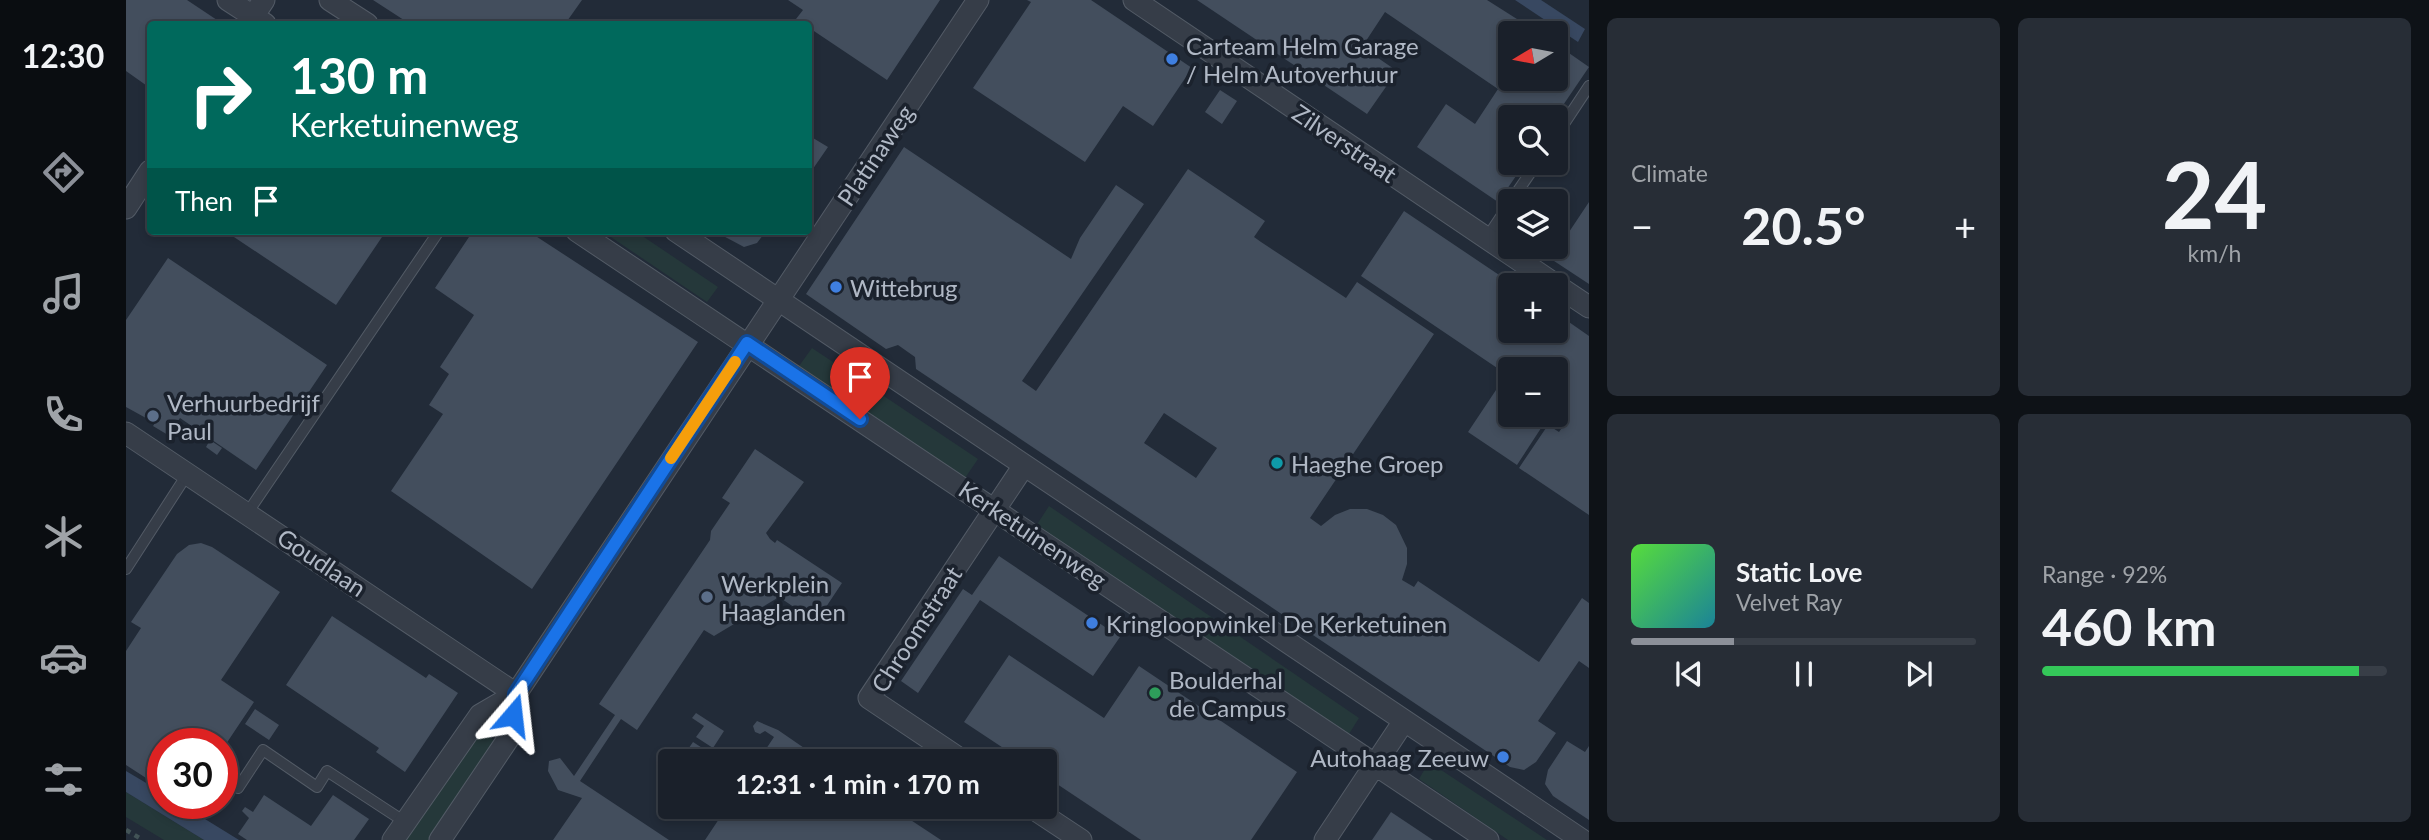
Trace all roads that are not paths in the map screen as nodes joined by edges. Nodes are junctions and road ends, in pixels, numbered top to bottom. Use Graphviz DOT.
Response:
graph roads {
  1 [pos="228,0"];
  2 [pos="330,0"];
  3 [pos="978,0"];
  4 [pos="1134,0"];
  5 [pos="258,16"];
  6 [pos="362,21"];
  7 [pos="1589,86"];
  8 [pos="1568,117"];
  9 [pos="147,176"];
  10 [pos="126,208"];
  11 [pos="1498,221"];
  12 [pos="436,235"];
  13 [pos="583,235"];
  14 [pos="682,235"];
  15 [pos="1486,239"];
  16 [pos="1538,273"];
  17 [pos="1568,293"];
  18 [pos="778,299"];
  19 [pos="1589,307"];
  20 [pos="747,343"];
  21 [pos="126,433"];
  22 [pos="1023,467"];
  23 [pos="188,473"];
  24 [pos="995,509"];
  25 [pos="248,512"];
  26 [pos="126,569"];
  27 [pos="516,694"];
  28 [pos="1404,721"];
  29 [pos="945,749"];
  30 [pos="1375,765"];
  31 [pos="434,780"];
  32 [pos="238,787"];
  33 [pos="467,801"];
  34 [pos="1049,819"];
  35 [pos="405,822"];
  36 [pos="393,840"];
  37 [pos="440,840"];
  38 [pos="1081,840"];
  39 [pos="1325,840"];
  40 [pos="1488,840"];
  41 [pos="1582,840"];
  1 -- 5 [label="street"];
  2 -- 6 [label="street"];
  3 -- 18 [label="street, Platinaweg"];
  4 -- 15 [label="street, Zilverstraat"];
  7 -- 8 [label="lane"];
  9 -- 10 [label="street"];
  11 -- 15 [label="lane"];
  12 -- 25 [label="lane"];
  13 -- 20 [label="street, Kerketuinenweg"];
  14 -- 18 [label="street, Kerketuinenweg"];
  15 -- 16 [label="street, Zilverstraat"];
  17 -- 19 [label="street, Zilverstraat"];
  18 -- 20 [label="street, Platinaweg"];
  18 -- 22 [label="street, Kerketuinenweg"];
  20 -- 24 [label="street, Kerketuinenweg"];
  20 -- 27 [label="street, Platinaweg"];
  21 -- 23 [label="street, Goudlaan"];
  22 -- 24 [label="street, Chroomstraat"];
  22 -- 28 [label="street, Kerketuinenweg"];
  23 -- 25 [label="street, Goudlaan"];
  23 -- 26 [label="lane"];
  24 -- 29 [label="street, Chroomstraat"];
  24 -- 30 [label="street, Kerketuinenweg"];
  25 -- 27 [label="street, Goudlaan"];
  27 -- 31 [label="street, Platinaweg"];
  27 -- 33 [label="street, Platinaweg"];
  28 -- 30 [label="street"];
  28 -- 41 [label="street, Kerketuinenweg"];
  30 -- 39 [label="street"];
  30 -- 40 [label="street, Kerketuinenweg"];
  31 -- 33 [label="street"];
  31 -- 35 [label="street, Platinaweg"];
  32 -- 35 [label="lane"];
  33 -- 37 [label="street, Platinaweg"];
  34 -- 38 [label="street"];
  35 -- 36 [label="street, Platinaweg"];
}
